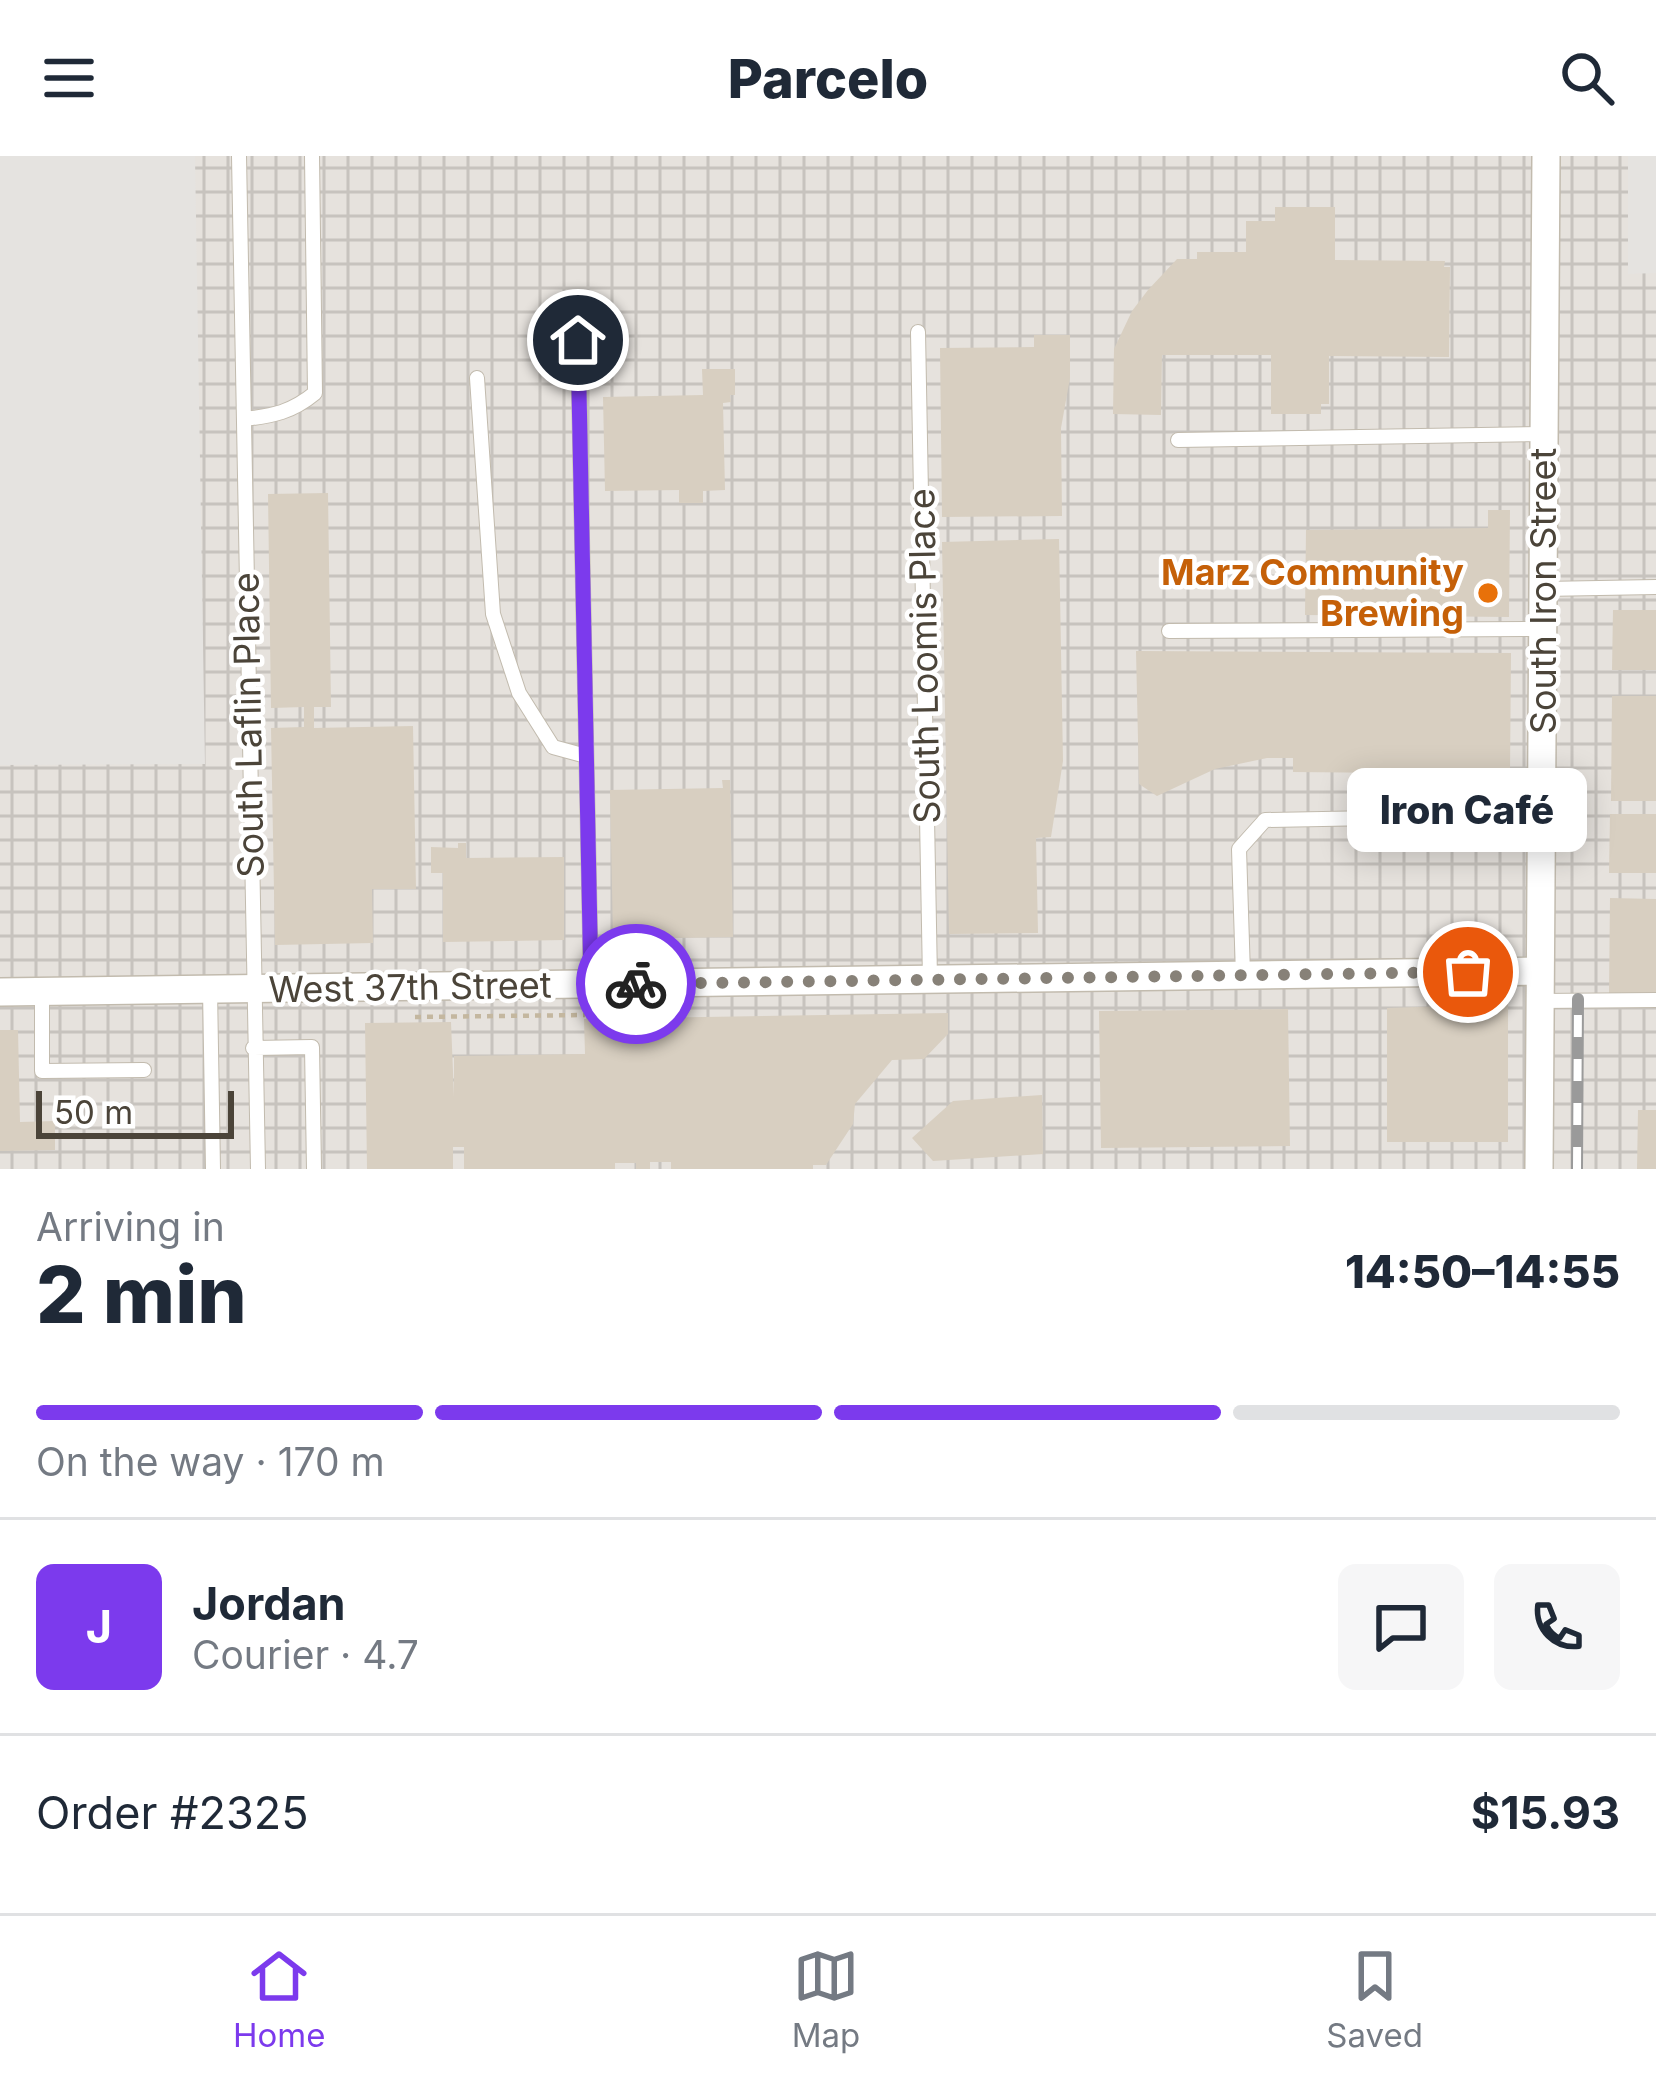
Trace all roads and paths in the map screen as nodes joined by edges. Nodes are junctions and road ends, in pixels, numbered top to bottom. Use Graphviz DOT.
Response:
graph roads {
  1 [pos="312,156"];
  2 [pos="1546,156"];
  3 [pos="239,163"];
  4 [pos="918,332"];
  5 [pos="578,340"];
  6 [pos="477,378"];
  7 [pos="244,419"];
  8 [pos="1544,434"];
  9 [pos="1178,440"];
  10 [pos="1656,587"];
  11 [pos="1543,589"];
  12 [pos="1543,629"];
  13 [pos="1168,631"];
  14 [pos="586,756"];
  15 [pos="1375,818"];
  16 [pos="1540,971"];
  17 [pos="1243,975"];
  18 [pos="930,980"];
  19 [pos="591,984"];
  20 [pos="211,989"];
  21 [pos="252,989"];
  22 [pos="0,992"];
  23 [pos="42,992"];
  24 [pos="1656,1000"];
  25 [pos="1540,1001"];
  26 [pos="585,1015"];
  27 [pos="415,1017"];
  28 [pos="253,1048"];
  29 [pos="144,1070"];
  30 [pos="213,1169"];
  31 [pos="258,1169"];
  32 [pos="314,1169"];
  33 [pos="1539,1169"];
  1 -- 7 [label="lane"];
  2 -- 8 [label="street, South Iron Street"];
  3 -- 7 [label="lane, South Laflin Place"];
  4 -- 18 [label="lane, South Loomis Place"];
  5 -- 14 [label="lane"];
  6 -- 14 [label="lane"];
  7 -- 21 [label="lane, South Laflin Place"];
  8 -- 9 [label="lane"];
  8 -- 11 [label="street, South Iron Street"];
  10 -- 11 [label="lane"];
  11 -- 12 [label="street, South Iron Street"];
  12 -- 13 [label="lane"];
  12 -- 16 [label="street, South Iron Street"];
  14 -- 19 [label="lane"];
  15 -- 17 [label="lane"];
  16 -- 17 [label="street, West 37th Street"];
  16 -- 25 [label="street, South Iron Street"];
  17 -- 18 [label="street, West 37th Street"];
  18 -- 19 [label="street, West 37th Street"];
  19 -- 21 [label="street, West 37th Street"];
  20 -- 21 [label="street, West 37th Street"];
  20 -- 23 [label="street, West 37th Street"];
  20 -- 30 [label="lane"];
  21 -- 28 [label="lane, South Laflin Place"];
  22 -- 23 [label="street, West 37th Street"];
  23 -- 29 [label="lane"];
  24 -- 25 [label="lane"];
  25 -- 33 [label="street, South Iron Street"];
  26 -- 27 [label="path"];
  28 -- 31 [label="lane, South Laflin Place"];
  28 -- 32 [label="lane"];
}
